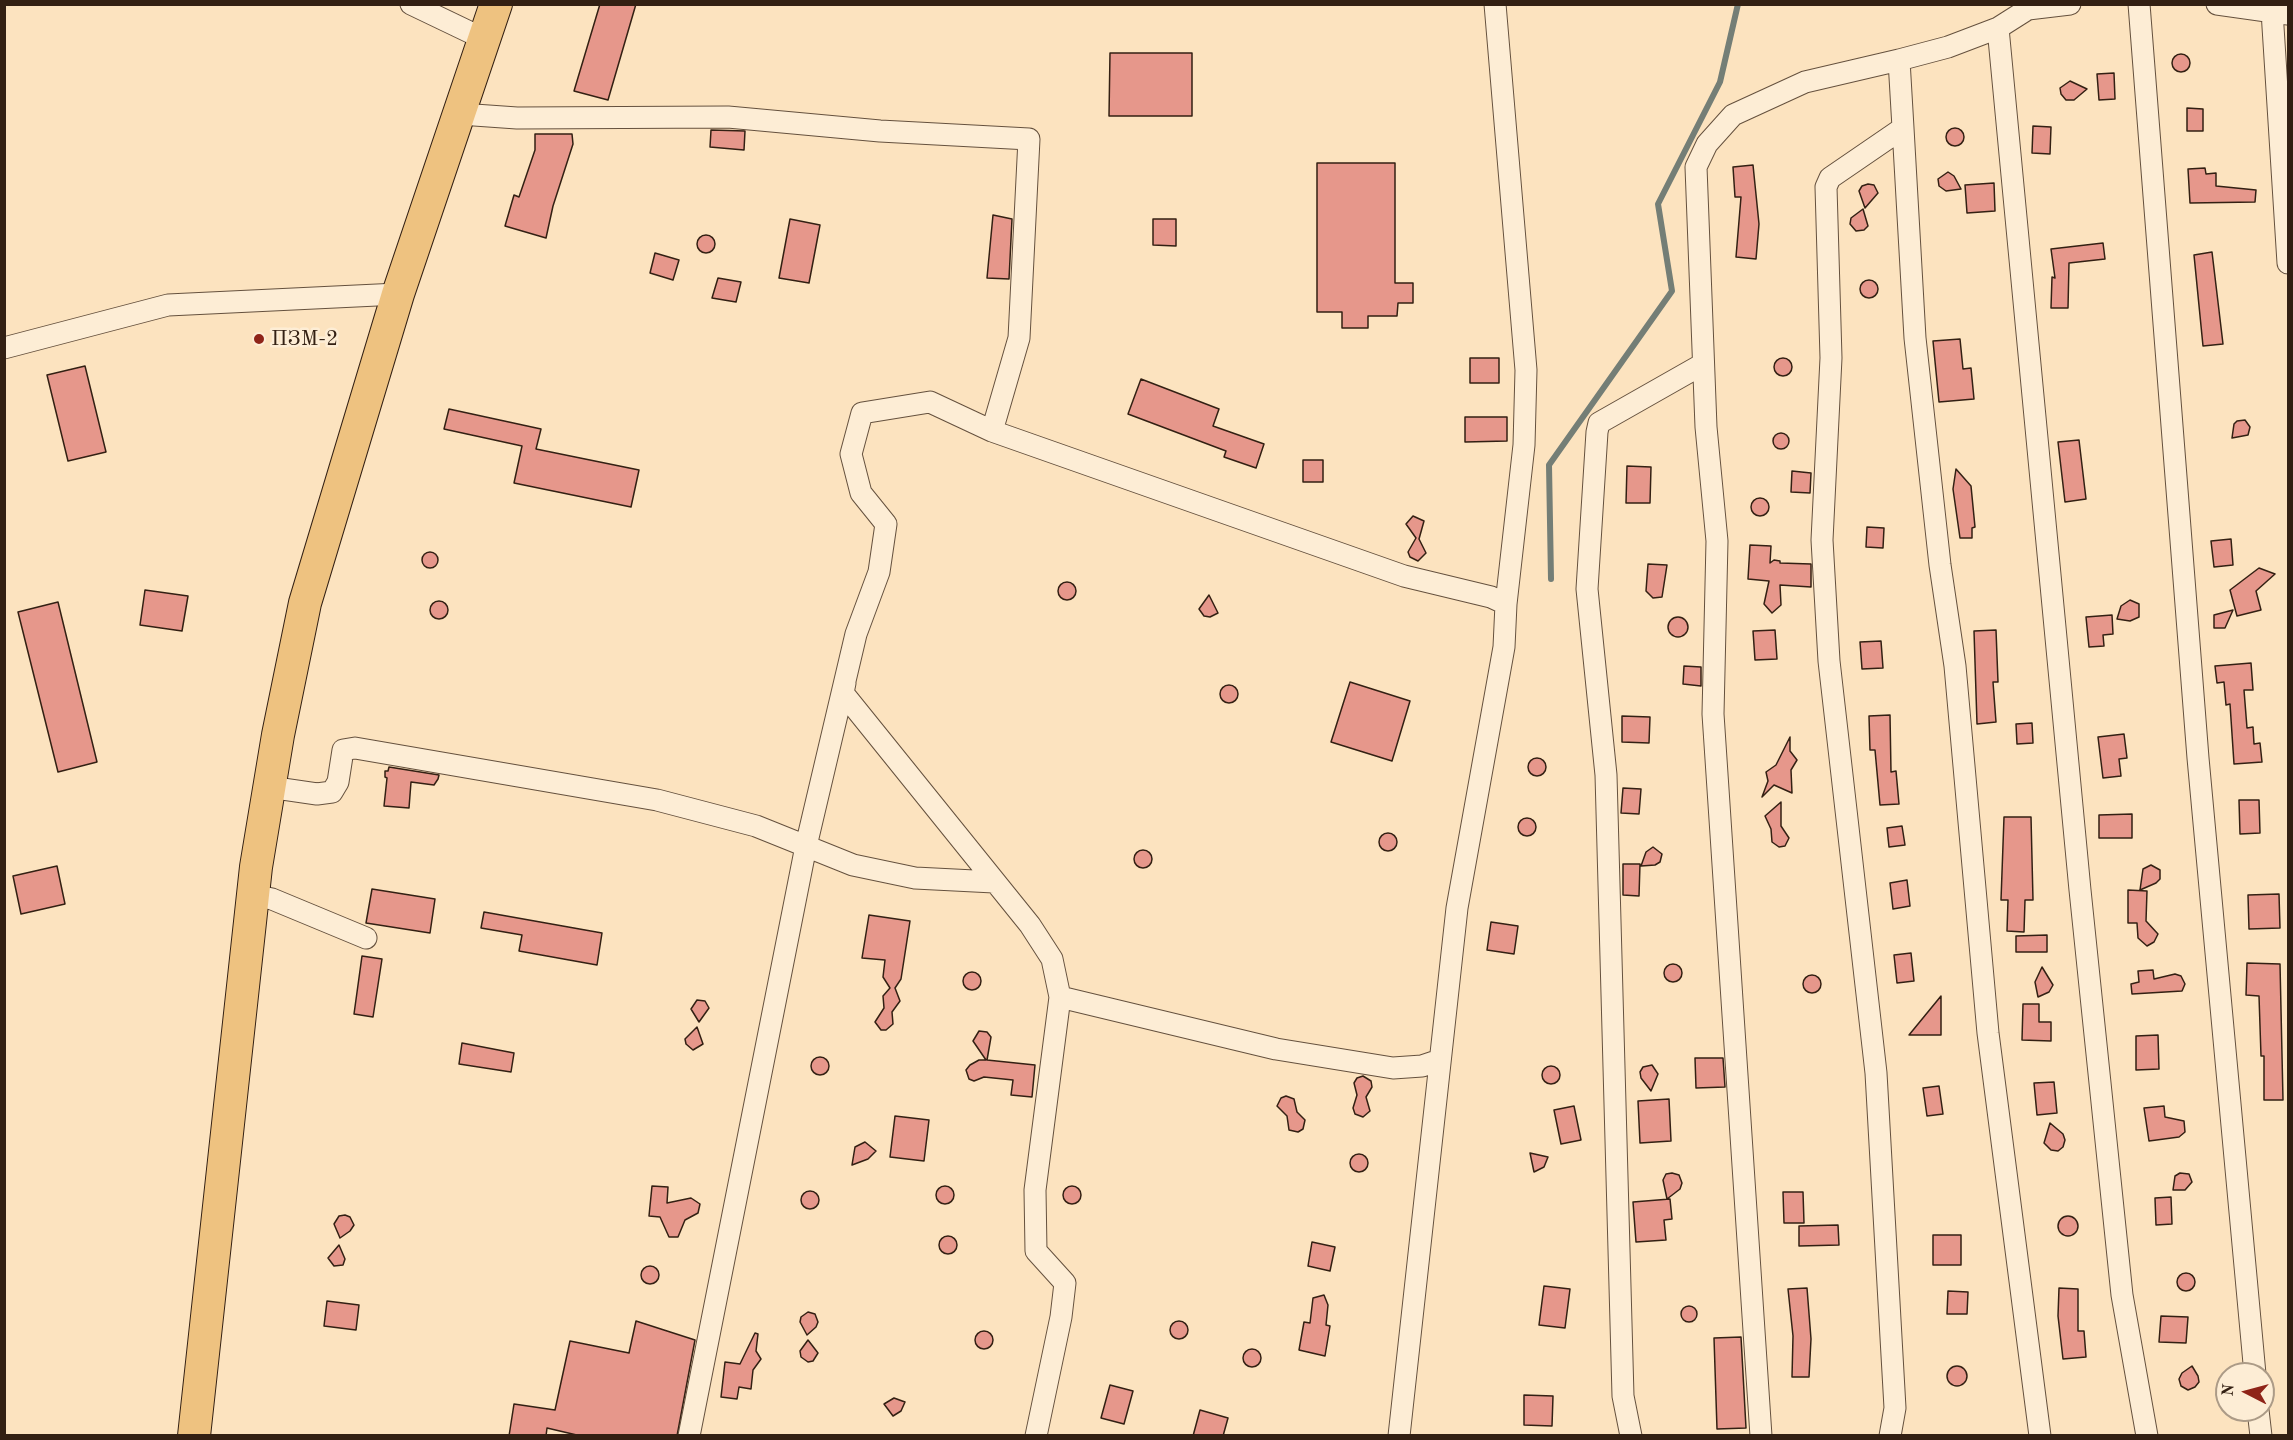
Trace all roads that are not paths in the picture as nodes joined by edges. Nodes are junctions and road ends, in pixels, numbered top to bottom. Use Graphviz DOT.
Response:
graph roads {
  1 [pos="411,4"];
  2 [pos="496,4"];
  3 [pos="1495,4"];
  4 [pos="2070,4"];
  5 [pos="2139,4"];
  6 [pos="2217,4"];
  7 [pos="2280,13"];
  8 [pos="1998,27"];
  9 [pos="484,39"];
  10 [pos="1899,60"];
  11 [pos="460,114"];
  12 [pos="1903,128"];
  13 [pos="2289,263"];
  14 [pos="398,294"];
  15 [pos="4,348"];
  16 [pos="1704,364"];
  17 [pos="992,431"];
  18 [pos="1506,604"];
  19 [pos="856,634"];
  20 [pos="268,788"];
  21 [pos="806,846"];
  22 [pos="994,882"];
  23 [pos="253,895"];
  24 [pos="366,938"];
  25 [pos="1060,997"];
  26 [pos="1440,1060"];
  27 [pos="2254,1362"];
  28 [pos="1398,1435"];
  29 [pos="194,1436"];
  30 [pos="689,1436"];
  31 [pos="1036,1436"];
  32 [pos="1631,1436"];
  33 [pos="1761,1436"];
  34 [pos="1890,1436"];
  35 [pos="2040,1436"];
  36 [pos="2147,1436"];
  1 -- 9 [label="street"];
  2 -- 9 [label="highway"];
  3 -- 18 [label="street"];
  4 -- 8 [label="street"];
  5 -- 27 [label="street"];
  6 -- 7 [label="street"];
  7 -- 13 [label="street"];
  8 -- 10 [label="street"];
  8 -- 36 [label="street"];
  9 -- 11 [label="highway"];
  10 -- 12 [label="street"];
  10 -- 16 [label="street"];
  11 -- 14 [label="highway"];
  11 -- 17 [label="street"];
  12 -- 34 [label="street"];
  12 -- 35 [label="street"];
  14 -- 15 [label="street"];
  14 -- 20 [label="highway"];
  16 -- 32 [label="street"];
  16 -- 33 [label="street"];
  17 -- 18 [label="street"];
  17 -- 19 [label="street"];
  18 -- 26 [label="street"];
  19 -- 21 [label="street"];
  19 -- 22 [label="street"];
  20 -- 21 [label="street"];
  20 -- 23 [label="highway"];
  21 -- 22 [label="street"];
  21 -- 30 [label="street"];
  22 -- 25 [label="street"];
  23 -- 24 [label="street"];
  23 -- 29 [label="highway"];
  25 -- 26 [label="street"];
  25 -- 31 [label="street"];
  26 -- 28 [label="street"];
}
